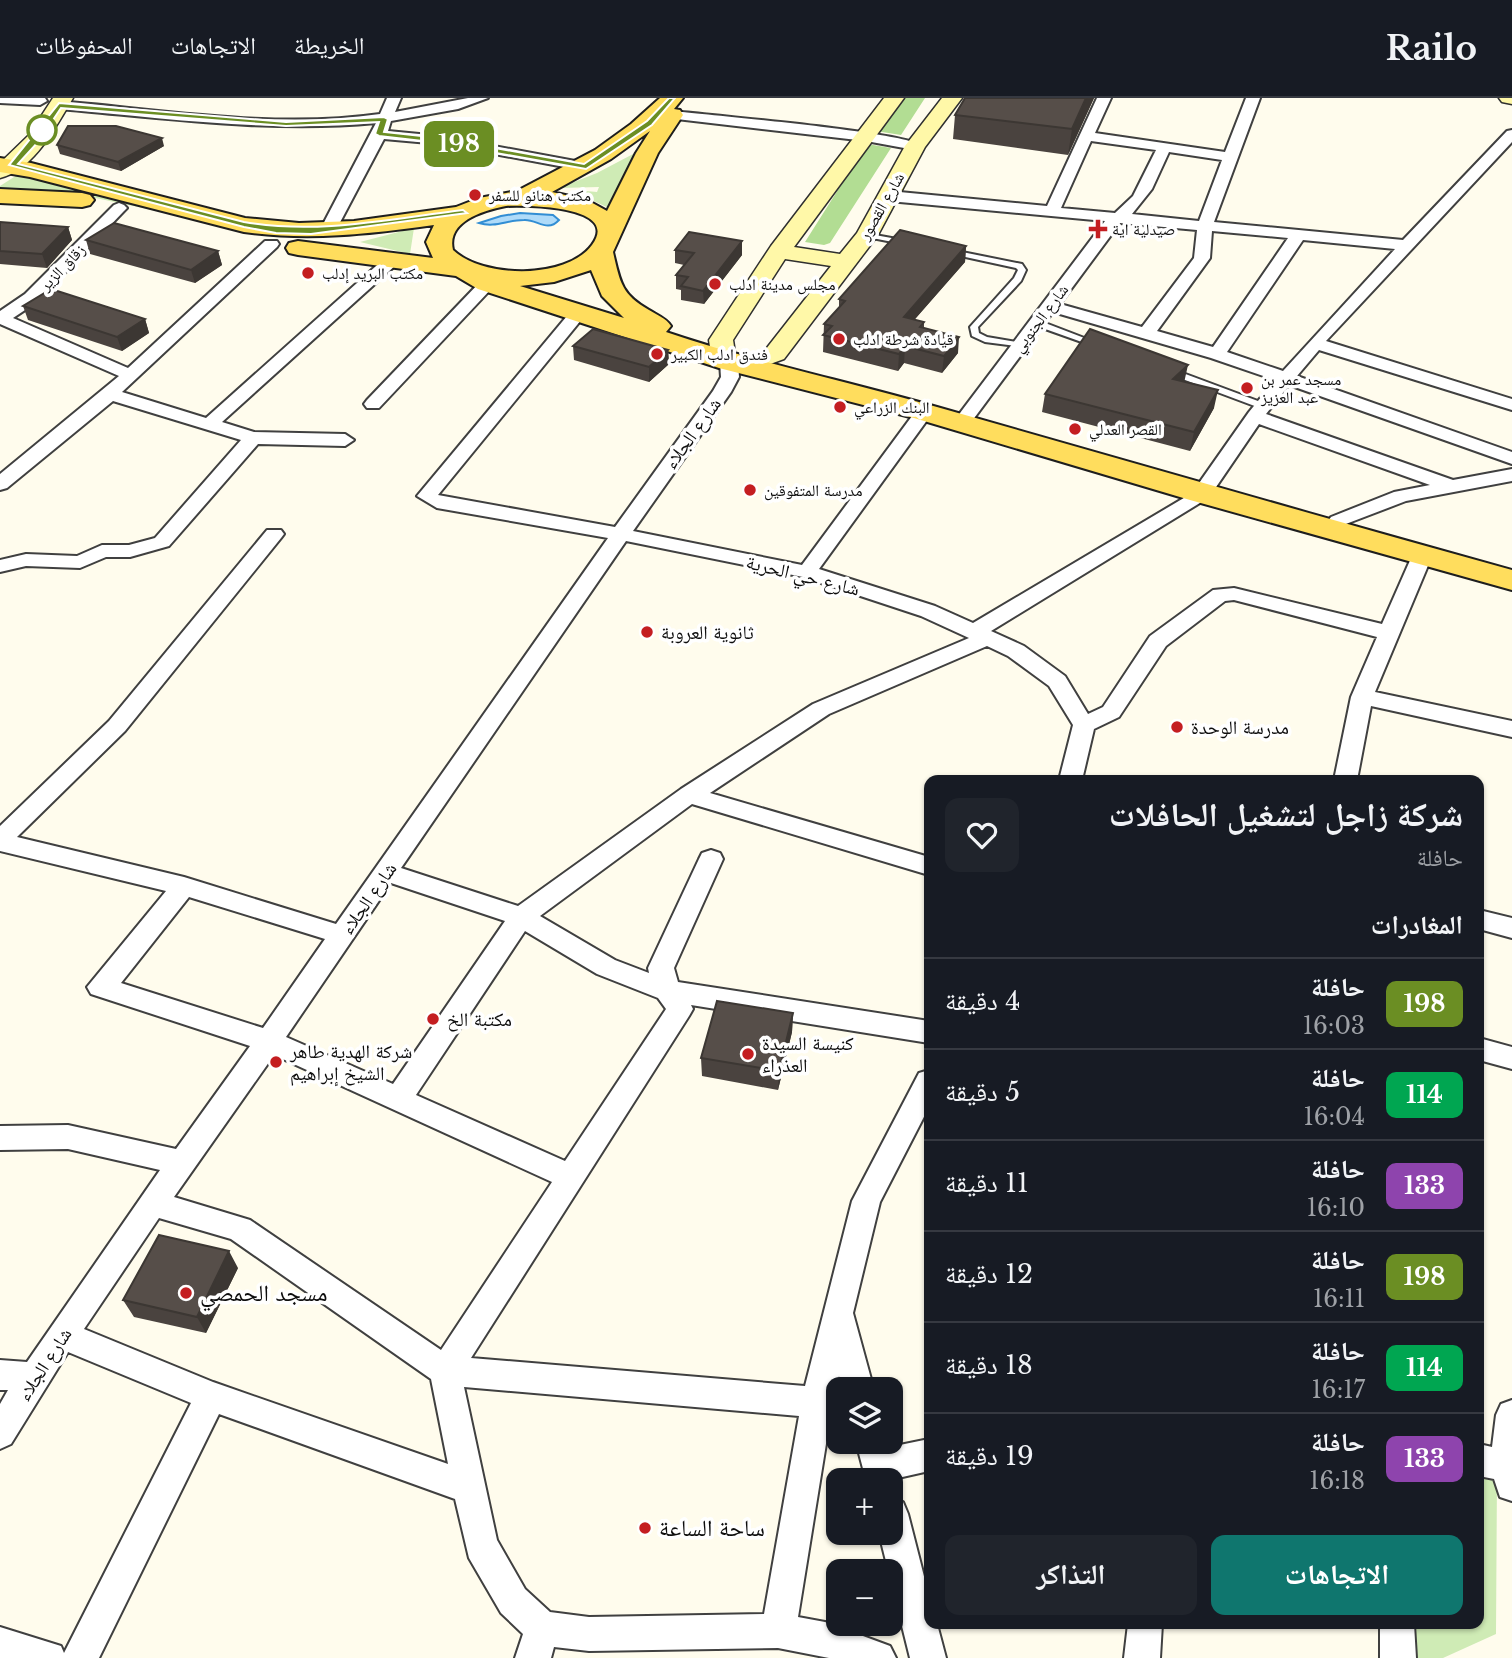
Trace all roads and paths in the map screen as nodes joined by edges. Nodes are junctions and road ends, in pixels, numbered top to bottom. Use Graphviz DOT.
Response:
graph roads {
  1 [pos="394,98"];
  2 [pos="481,98"];
  3 [pos="894,98"];
  4 [pos="952,98"];
  5 [pos="1104,98"];
  6 [pos="1252,98"];
  7 [pos="0,99"];
  8 [pos="51,100"];
  9 [pos="678,104"];
  10 [pos="462,111"];
  11 [pos="382,126"];
  12 [pos="1512,134"];
  13 [pos="1087,136"];
  14 [pos="866,138"];
  15 [pos="440,141"];
  16 [pos="915,146"];
  17 [pos="1164,148"];
  18 [pos="1230,157"];
  19 [pos="3,163"];
  20 [pos="586,167"];
  21 [pos="889,195"];
  22 [pos="0,196"];
  23 [pos="523,198"];
  24 [pos="119,208"];
  25 [pos="1052,211"];
  26 [pos="463,213"];
  27 [pos="1115,219"];
  28 [pos="1205,226"];
  29 [pos="328,230"];
  30 [pos="1298,234"];
  31 [pos="867,235"];
  32 [pos="605,241"];
  33 [pos="271,244"];
  34 [pos="1407,245"];
  35 [pos="920,246"];
  36 [pos="946,250"];
  37 [pos="779,251"];
  38 [pos="391,261"];
  39 [pos="845,262"];
  40 [pos="475,275"];
  41 [pos="1049,306"];
  42 [pos="578,314"];
  43 [pos="0,319"];
  44 [pos="1037,323"];
  45 [pos="1147,333"];
  46 [pos="1315,343"];
  47 [pos="1020,345"];
  48 [pos="1100,346"];
  49 [pos="1217,354"];
  50 [pos="738,361"];
  51 [pos="1163,369"];
  52 [pos="130,375"];
  53 [pos="1285,379"];
  54 [pos="110,394"];
  55 [pos="373,404"];
  56 [pos="1512,405"];
  57 [pos="1259,411"];
  58 [pos="924,412"];
  59 [pos="966,417"];
  60 [pos="208,425"];
  61 [pos="253,438"];
  62 [pos="345,440"];
  63 [pos="1512,458"];
  64 [pos="1512,475"];
  65 [pos="0,484"];
  66 [pos="1451,486"];
  67 [pos="1204,490"];
  68 [pos="1338,522"];
  69 [pos="274,534"];
  70 [pos="620,534"];
  71 [pos="1422,556"];
  72 [pos="0,566"];
  73 [pos="1512,568"];
  74 [pos="807,572"];
  75 [pos="1512,580"];
  76 [pos="1390,633"];
  77 [pos="980,635"];
  78 [pos="1362,697"];
  79 [pos="1084,725"];
  80 [pos="1512,729"];
  81 [pos="1072,775"];
  82 [pos="1346,775"];
  83 [pos="689,794"];
  84 [pos="0,841"];
  85 [pos="710,859"];
  86 [pos="924,864"];
  87 [pos="386,872"];
  88 [pos="184,886"];
  89 [pos="521,917"];
  90 [pos="1484,921"];
  91 [pos="1512,928"];
  92 [pos="342,935"];
  93 [pos="667,990"];
  94 [pos="924,1031"];
  95 [pos="269,1041"];
  96 [pos="1484,1050"];
  97 [pos="1512,1058"];
  98 [pos="924,1091"];
  99 [pos="398,1099"];
  100 [pos="0,1138"];
  101 [pos="183,1163"];
  102 [pos="571,1177"];
  103 [pos="152,1203"];
  104 [pos="838,1313"];
  105 [pos="63,1335"];
  106 [pos="445,1371"];
  107 [pos="0,1375"];
  108 [pos="34,1377"];
  109 [pos="830,1377"];
  110 [pos="855,1377"];
  111 [pos="211,1396"];
  112 [pos="826,1403"];
  113 [pos="826,1408"];
  114 [pos="1512,1415"];
  115 [pos="0,1433"];
  116 [pos="924,1456"];
  117 [pos="877,1463"];
  118 [pos="1499,1470"];
  119 [pos="469,1488"];
  120 [pos="899,1545"];
  121 [pos="1145,1629"];
  122 [pos="1397,1629"];
  123 [pos="778,1631"];
  124 [pos="538,1643"];
  125 [pos="0,1645"];
  126 [pos="49,1658"];
  127 [pos="80,1658"];
  128 [pos="878,1658"];
  129 [pos="928,1658"];
  130 [pos="1142,1658"];
  131 [pos="1398,1658"];
  1 -- 11 [label="street"];
  2 -- 10 [label="street"];
  3 -- 14 [label="street"];
  4 -- 16 [label="street, شارع القصور"];
  5 -- 13 [label="street"];
  6 -- 18 [label="street"];
  7 -- 8 [label="street"];
  8 -- 11 [label="street"];
  8 -- 19 [label="street"];
  9 -- 14 [label="street"];
  9 -- 20 [label="main road"];
  9 -- 32 [label="main road"];
  10 -- 11 [label="street"];
  10 -- 15 [label="street"];
  11 -- 15 [label="street"];
  11 -- 29 [label="street"];
  12 -- 34 [label="street"];
  13 -- 17 [label="street"];
  13 -- 25 [label="street"];
  14 -- 16 [label="street"];
  14 -- 37 [label="street"];
  15 -- 20 [label="street"];
  16 -- 21 [label="street, شارع القصور"];
  17 -- 18 [label="street"];
  17 -- 27 [label="street, شارع الجنوبي"];
  18 -- 28 [label="street"];
  19 -- 29 [label="main road"];
  20 -- 23 [label="main road"];
  21 -- 25 [label="street"];
  21 -- 31 [label="street, شارع القصور"];
  22 -- 24 [label="main road"];
  23 -- 26 [label="main road"];
  23 -- 32 [label="main road"];
  24 -- 33 [label="main road"];
  24 -- 43 [label="street, زقاق الزير"];
  25 -- 27 [label="street"];
  26 -- 29 [label="main road"];
  26 -- 40 [label="main road"];
  27 -- 28 [label="street"];
  27 -- 41 [label="street, شارع الجنوبي"];
  28 -- 30 [label="street"];
  28 -- 45 [label="street"];
  30 -- 34 [label="street"];
  30 -- 49 [label="street"];
  31 -- 35 [label="lane"];
  31 -- 39 [label="street, شارع القصور"];
  32 -- 40 [label="main road"];
  32 -- 50 [label="main road"];
  33 -- 38 [label="main road"];
  33 -- 52 [label="street"];
  34 -- 46 [label="street"];
  36 -- 47 [label="lane"];
  37 -- 39 [label="street"];
  37 -- 50 [label="street"];
  38 -- 40 [label="main road"];
  38 -- 60 [label="street"];
  39 -- 50 [label="street, شارع القصور"];
  40 -- 42 [label="main road"];
  40 -- 55 [label="street"];
  41 -- 44 [label="street, شارع الجنوبي"];
  41 -- 45 [label="street"];
  42 -- 50 [label="main road"];
  42 -- 70 [label="street, شارع حي الحرية"];
  43 -- 52 [label="street"];
  44 -- 47 [label="street, شارع الجنوبي"];
  44 -- 48 [label="lane"];
  45 -- 49 [label="street"];
  46 -- 53 [label="street"];
  46 -- 56 [label="street"];
  47 -- 59 [label="street, شارع الجنوبي"];
  49 -- 53 [label="street"];
  50 -- 58 [label="main road"];
  50 -- 59 [label="main road"];
  50 -- 70 [label="street, شارع الجلاء"];
  51 -- 57 [label="lane"];
  52 -- 54 [label="street"];
  53 -- 57 [label="street"];
  53 -- 63 [label="street"];
  54 -- 60 [label="street"];
  54 -- 65 [label="street"];
  57 -- 66 [label="street"];
  57 -- 67 [label="street"];
  58 -- 67 [label="main road"];
  58 -- 74 [label="street"];
  59 -- 67 [label="main road"];
  60 -- 61 [label="street"];
  61 -- 62 [label="street"];
  61 -- 72 [label="street"];
  64 -- 66 [label="street"];
  66 -- 68 [label="street"];
  67 -- 68 [label="main road"];
  67 -- 71 [label="main road"];
  67 -- 77 [label="street"];
  68 -- 73 [label="main road"];
  69 -- 84 [label="street"];
  70 -- 74 [label="street, شارع حي الحرية"];
  70 -- 87 [label="street, شارع الجلاء"];
  71 -- 75 [label="main road"];
  71 -- 76 [label="street"];
  74 -- 77 [label="street, شارع حي الحرية"];
  76 -- 78 [label="street"];
  76 -- 79 [label="street"];
  77 -- 79 [label="street, شارع حي الحرية"];
  77 -- 83 [label="street"];
  78 -- 80 [label="street"];
  78 -- 82 [label="street"];
  79 -- 81 [label="street"];
  83 -- 86 [label="street"];
  83 -- 89 [label="street"];
  84 -- 88 [label="street"];
  85 -- 93 [label="street"];
  87 -- 89 [label="street"];
  87 -- 92 [label="street, شارع الجلاء"];
  88 -- 92 [label="street"];
  88 -- 95 [label="street"];
  89 -- 93 [label="street"];
  89 -- 99 [label="street"];
  90 -- 91 [label="street"];
  92 -- 95 [label="street, شارع الجلاء"];
  93 -- 94 [label="street"];
  93 -- 102 [label="street"];
  95 -- 99 [label="street"];
  95 -- 101 [label="street, شارع الجلاء"];
  96 -- 97 [label="street"];
  98 -- 104 [label="street"];
  99 -- 102 [label="street"];
  100 -- 101 [label="street"];
  101 -- 103 [label="street, شارع الجلاء"];
  102 -- 106 [label="street"];
  103 -- 105 [label="street, شارع الجلاء"];
  103 -- 106 [label="street"];
  104 -- 109 [label="street"];
  104 -- 110 [label="street"];
  105 -- 108 [label="street, شارع الجلاء"];
  105 -- 111 [label="street"];
  106 -- 112 [label="street"];
  106 -- 119 [label="street"];
  107 -- 108 [label="street"];
  108 -- 115 [label="street, شارع الجلاء"];
  111 -- 119 [label="street"];
  111 -- 127 [label="street"];
  113 -- 123 [label="street"];
  114 -- 118 [label="street"];
  116 -- 117 [label="street"];
  119 -- 124 [label="street"];
  120 -- 129 [label="street"];
  121 -- 130 [label="street"];
  122 -- 131 [label="street"];
  123 -- 124 [label="street"];
  123 -- 128 [label="street"];
  125 -- 126 [label="street"];
}
